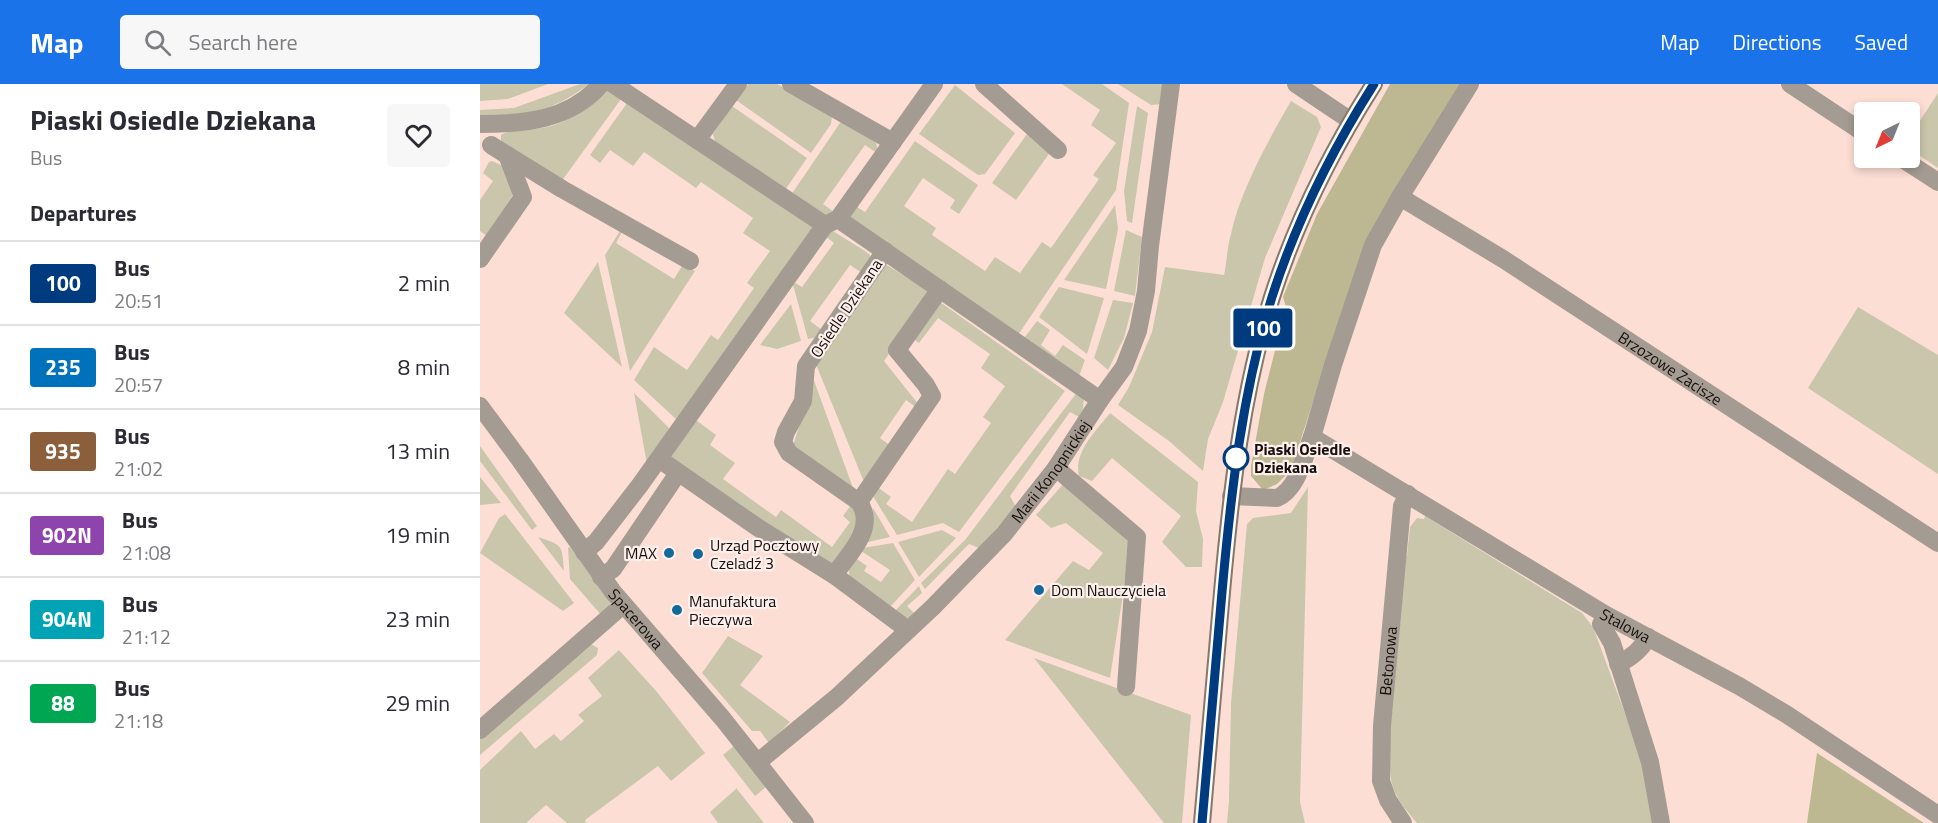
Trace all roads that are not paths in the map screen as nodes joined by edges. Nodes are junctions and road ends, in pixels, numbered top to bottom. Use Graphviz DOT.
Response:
graph roads {
  1 [pos="601,84"];
  2 [pos="613,84"];
  3 [pos="738,84"];
  4 [pos="791,84"];
  5 [pos="934,84"];
  6 [pos="984,84"];
  7 [pos="1172,84"];
  8 [pos="1296,84"];
  9 [pos="1374,84"];
  10 [pos="1470,84"];
  11 [pos="1790,84"];
  12 [pos="1351,121"];
  13 [pos="480,124"];
  14 [pos="1854,127"];
  15 [pos="697,140"];
  16 [pos="893,142"];
  17 [pos="1058,150"];
  18 [pos="1916,168"];
  19 [pos="1938,182"];
  20 [pos="1400,197"];
  21 [pos="832,222"];
  22 [pos="885,251"];
  23 [pos="480,259"];
  24 [pos="690,261"];
  25 [pos="940,289"];
  26 [pos="1100,400"];
  27 [pos="480,406"];
  28 [pos="1312,437"];
  29 [pos="659,459"];
  30 [pos="1056,468"];
  31 [pos="678,473"];
  32 [pos="1408,494"];
  33 [pos="1231,496"];
  34 [pos="859,502"];
  35 [pos="1938,543"];
  36 [pos="584,552"];
  37 [pos="834,575"];
  38 [pos="602,577"];
  39 [pos="623,605"];
  40 [pos="1606,615"];
  41 [pos="908,630"];
  42 [pos="1648,638"];
  43 [pos="1618,664"];
  44 [pos="1126,687"];
  45 [pos="480,730"];
  46 [pos="758,762"];
  47 [pos="1938,815"];
  48 [pos="805,823"];
  49 [pos="1202,823"];
  50 [pos="1403,823"];
  51 [pos="1660,823"];
  1 -- 13 [label="street"];
  2 -- 15 [label="street, Osiedle Dziekana"];
  3 -- 15 [label="street"];
  4 -- 16 [label="street"];
  5 -- 16 [label="street"];
  6 -- 17 [label="street"];
  7 -- 26 [label="street, Marii Konopnickiej"];
  8 -- 12 [label="street"];
  9 -- 12 [label="street"];
  10 -- 20 [label="street"];
  11 -- 14 [label="street"];
  12 -- 33 [label="street"];
  15 -- 21 [label="street, Osiedle Dziekana"];
  16 -- 21 [label="street"];
  18 -- 19 [label="street"];
  20 -- 28 [label="street"];
  20 -- 35 [label="street, Brzozowe Zacisze"];
  21 -- 22 [label="street, Osiedle Dziekana"];
  21 -- 29 [label="street"];
  22 -- 25 [label="street, Osiedle Dziekana"];
  22 -- 34 [label="street, Osiedle Dziekana"];
  23 -- 24 [label="street"];
  25 -- 26 [label="street, Osiedle Dziekana"];
  25 -- 34 [label="street"];
  26 -- 30 [label="street, Marii Konopnickiej"];
  27 -- 36 [label="street, Spacerowa"];
  28 -- 32 [label="street, Stalowa"];
  28 -- 33 [label="street"];
  29 -- 31 [label="street"];
  29 -- 36 [label="street"];
  30 -- 41 [label="street, Marii Konopnickiej"];
  30 -- 44 [label="street"];
  31 -- 37 [label="street"];
  31 -- 38 [label="street"];
  32 -- 40 [label="street, Stalowa"];
  32 -- 50 [label="street, Betonowa"];
  33 -- 49 [label="street"];
  34 -- 37 [label="street"];
  36 -- 38 [label="street, Spacerowa"];
  37 -- 41 [label="street"];
  38 -- 39 [label="street, Spacerowa"];
  39 -- 45 [label="street"];
  39 -- 46 [label="street, Spacerowa"];
  40 -- 42 [label="street, Stalowa"];
  40 -- 43 [label="street"];
  41 -- 46 [label="street, Marii Konopnickiej"];
  42 -- 43 [label="street"];
  42 -- 47 [label="street, Stalowa"];
  43 -- 51 [label="street"];
  46 -- 48 [label="street, Spacerowa"];
}
